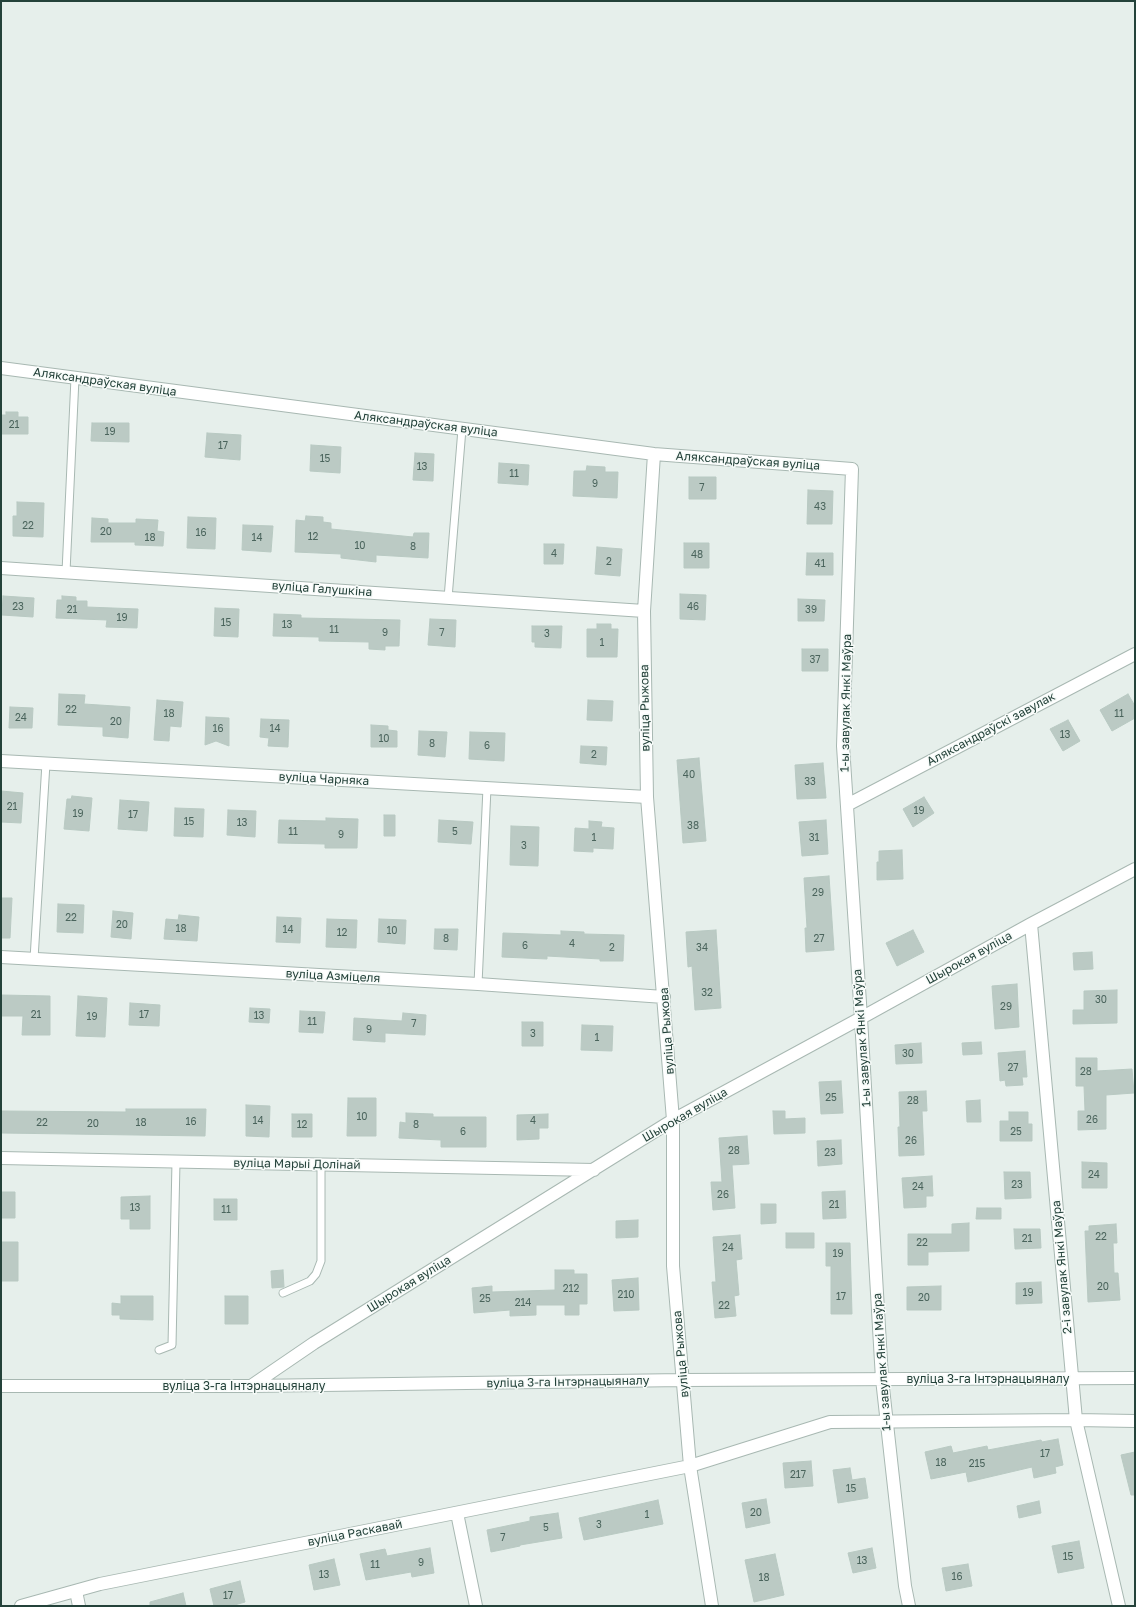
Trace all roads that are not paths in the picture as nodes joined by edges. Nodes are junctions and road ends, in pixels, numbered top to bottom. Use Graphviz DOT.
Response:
graph roads {
  1 [pos="1,368"];
  2 [pos="75,378"];
  3 [pos="462,429"];
  4 [pos="654,454"];
  5 [pos="852,469"];
  6 [pos="1,568"];
  7 [pos="66,572"];
  8 [pos="448,598"];
  9 [pos="644,611"];
  10 [pos="1135,654"];
  11 [pos="1,760"];
  12 [pos="46,763"];
  13 [pos="487,788"];
  14 [pos="647,797"];
  15 [pos="847,805"];
  16 [pos="1135,869"];
  17 [pos="1031,924"];
  18 [pos="1,957"];
  19 [pos="34,959"];
  20 [pos="478,984"];
  21 [pos="664,997"];
  22 [pos="861,1018"];
  23 [pos="673,1120"];
  24 [pos="1,1158"];
  25 [pos="176,1162"];
  26 [pos="321,1165"];
  27 [pos="594,1170"];
  28 [pos="283,1293"];
  29 [pos="159,1350"];
  30 [pos="1072,1378"];
  31 [pos="1135,1378"];
  32 [pos="882,1379"];
  33 [pos="683,1380"];
  34 [pos="1,1386"];
  35 [pos="250,1386"];
  36 [pos="1076,1420"];
  37 [pos="886,1421"];
  38 [pos="1135,1421"];
  39 [pos="690,1466"];
  40 [pos="457,1513"];
  41 [pos="76,1591"];
  42 [pos="21,1606"];
  43 [pos="79,1606"];
  44 [pos="476,1606"];
  45 [pos="712,1606"];
  46 [pos="909,1606"];
  47 [pos="1119,1606"];
  1 -- 2 [label="street, Аляксандраўская вуліца"];
  2 -- 3 [label="street, Аляксандраўская вуліца"];
  2 -- 7 [label="lane"];
  3 -- 4 [label="street, Аляксандраўская вуліца"];
  3 -- 8 [label="lane"];
  4 -- 5 [label="street, Аляксандраўская вуліца"];
  4 -- 9 [label="street, вуліца Рыжова"];
  5 -- 15 [label="street, 1-ы завулак Янкі Маўра"];
  6 -- 7 [label="street, вуліца Галушкіна"];
  7 -- 8 [label="street, вуліца Галушкіна"];
  8 -- 9 [label="street, вуліца Галушкіна"];
  9 -- 14 [label="street, вуліца Рыжова"];
  10 -- 15 [label="street, Аляксандраўскі завулак"];
  11 -- 12 [label="street, вуліца Чарняка"];
  12 -- 13 [label="street, вуліца Чарняка"];
  12 -- 19 [label="lane"];
  13 -- 14 [label="street, вуліца Чарняка"];
  13 -- 20 [label="lane"];
  14 -- 21 [label="street, вуліца Рыжова"];
  15 -- 22 [label="street, 1-ы завулак Янкі Маўра"];
  16 -- 17 [label="street, Шырокая вуліца"];
  17 -- 22 [label="street, Шырокая вуліца"];
  17 -- 30 [label="street, 2-і завулак Янкі Маўра"];
  18 -- 19 [label="street, вуліца Азміцеля"];
  19 -- 20 [label="street, вуліца Азміцеля"];
  20 -- 21 [label="street, вуліца Азміцеля"];
  21 -- 23 [label="street, вуліца Рыжова"];
  22 -- 23 [label="street, Шырокая вуліца"];
  22 -- 32 [label="street, 1-ы завулак Янкі Маўра"];
  23 -- 27 [label="street, Шырокая вуліца"];
  23 -- 33 [label="street, вуліца Рыжова"];
  24 -- 25 [label="street, вуліца Марыі Долінай"];
  25 -- 26 [label="street, вуліца Марыі Долінай"];
  25 -- 29 [label="lane"];
  26 -- 27 [label="street, вуліца Марыі Долінай"];
  26 -- 28 [label="lane"];
  27 -- 35 [label="street, Шырокая вуліца"];
  30 -- 31 [label="street, вуліца 3-га Інтэрнацыяналу"];
  30 -- 32 [label="street, вуліца 3-га Інтэрнацыяналу"];
  30 -- 36 [label="street, 2-і завулак Янкі Маўра"];
  32 -- 33 [label="street, вуліца 3-га Інтэрнацыяналу"];
  32 -- 37 [label="street, 1-ы завулак Янкі Маўра"];
  33 -- 35 [label="street, вуліца 3-га Інтэрнацыяналу"];
  33 -- 39 [label="street, вуліца Рыжова"];
  34 -- 35 [label="street, вуліца 3-га Інтэрнацыяналу"];
  36 -- 37 [label="street, вуліца Раскавай"];
  36 -- 38 [label="street, вуліца Раскавай"];
  36 -- 47 [label="street, 2-і завулак Янкі Маўра"];
  37 -- 39 [label="street, вуліца Раскавай"];
  37 -- 46 [label="street, 1-ы завулак Янкі Маўра"];
  39 -- 40 [label="street, вуліца Раскавай"];
  39 -- 45 [label="street, вуліца Рыжова"];
  40 -- 41 [label="street, вуліца Раскавай"];
  40 -- 44 [label="street"];
  41 -- 42 [label="street, вуліца Раскавай"];
  41 -- 43 [label="street"];
}
